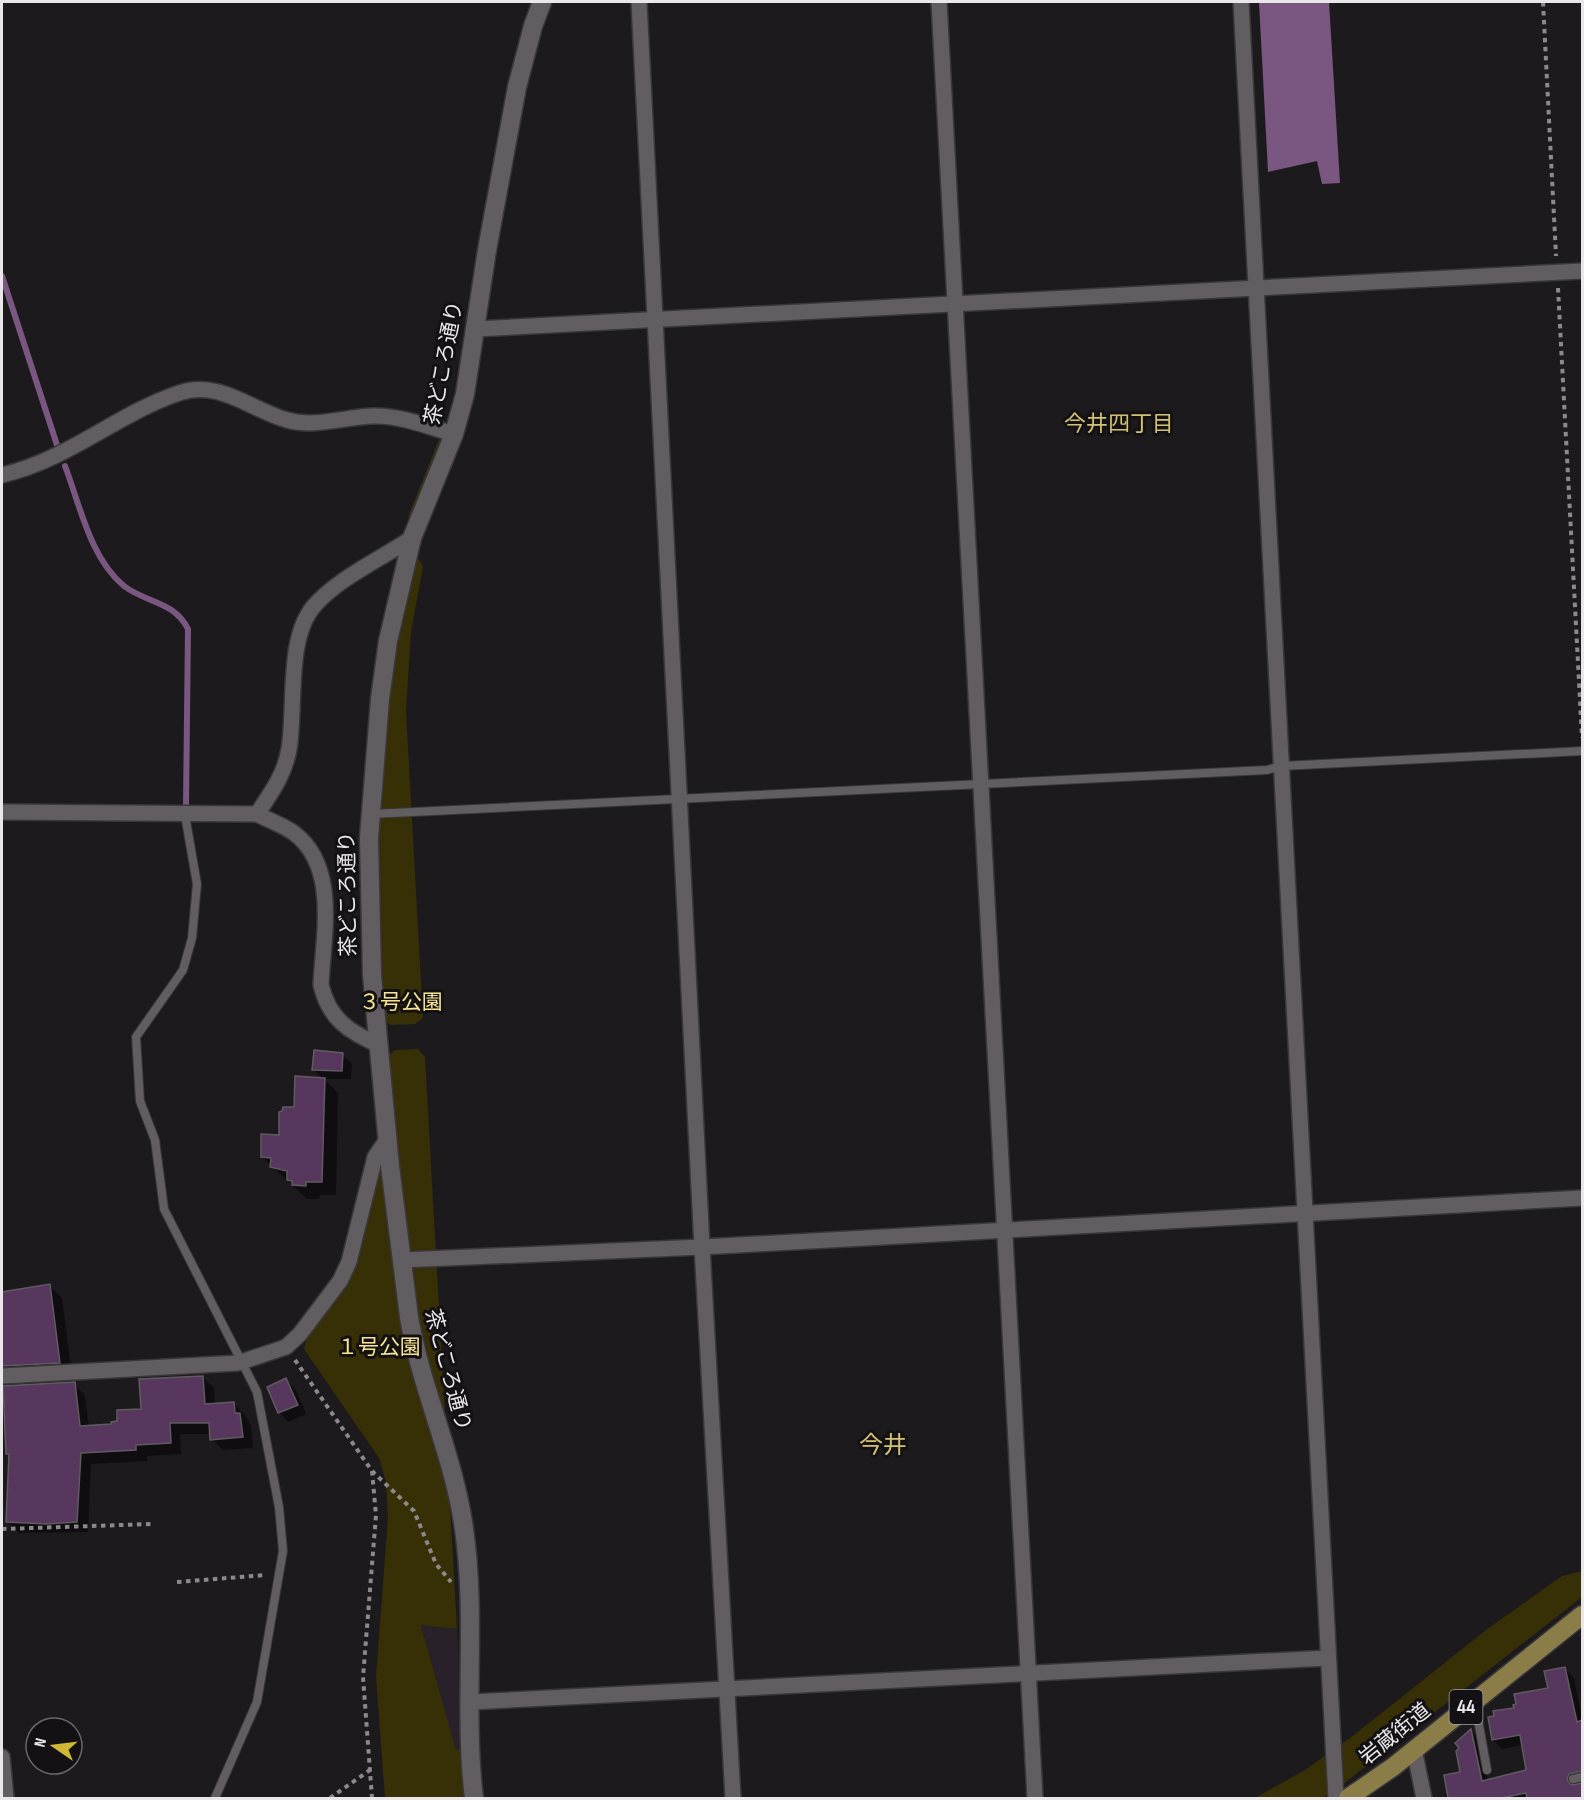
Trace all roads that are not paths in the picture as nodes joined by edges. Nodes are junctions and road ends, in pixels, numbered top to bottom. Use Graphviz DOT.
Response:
graph roads {
  1 [pos="542,2"];
  2 [pos="639,2"];
  3 [pos="939,2"];
  4 [pos="1241,2"];
  5 [pos="1582,271"];
  6 [pos="1256,290"];
  7 [pos="954,306"];
  8 [pos="654,321"];
  9 [pos="475,329"];
  10 [pos="454,434"];
  11 [pos="2,475"];
  12 [pos="412,538"];
  13 [pos="1582,751"];
  14 [pos="1281,766"];
  15 [pos="980,784"];
  16 [pos="680,801"];
  17 [pos="2,812"];
  18 [pos="256,814"];
  19 [pos="370,814"];
  20 [pos="185,815"];
  21 [pos="379,1046"];
  22 [pos="388,1138"];
  23 [pos="1582,1198"];
  24 [pos="1305,1212"];
  25 [pos="1004,1229"];
  26 [pos="702,1247"];
  27 [pos="402,1260"];
  28 [pos="244,1362"];
  29 [pos="2,1376"];
  30 [pos="1582,1615"];
  31 [pos="1328,1658"];
  32 [pos="1028,1674"];
  33 [pos="728,1690"];
  34 [pos="1474,1700"];
  35 [pos="471,1702"];
  36 [pos="1414,1749"];
  37 [pos="2,1757"];
  38 [pos="1487,1770"];
  39 [pos="1582,1777"];
  40 [pos="1573,1779"];
  41 [pos="6,1798"];
  42 [pos="215,1798"];
  43 [pos="474,1798"];
  44 [pos="733,1798"];
  45 [pos="1035,1798"];
  46 [pos="1336,1798"];
  47 [pos="1348,1798"];
  48 [pos="1424,1798"];
  1 -- 9 [label="street, 茶どころ通り"];
  2 -- 8 [label="street"];
  3 -- 7 [label="street"];
  4 -- 6 [label="street"];
  5 -- 6 [label="street"];
  6 -- 7 [label="street"];
  6 -- 14 [label="street"];
  7 -- 8 [label="street"];
  7 -- 15 [label="street"];
  8 -- 9 [label="street"];
  8 -- 16 [label="street"];
  9 -- 10 [label="street, 茶どころ通り"];
  10 -- 11 [label="street"];
  10 -- 12 [label="street, 茶どころ通り"];
  12 -- 18 [label="street"];
  12 -- 19 [label="street, 茶どころ通り"];
  13 -- 14 [label="lane"];
  14 -- 15 [label="lane"];
  14 -- 24 [label="street"];
  15 -- 16 [label="lane"];
  15 -- 25 [label="street"];
  16 -- 19 [label="lane"];
  16 -- 26 [label="street"];
  17 -- 20 [label="street"];
  18 -- 20 [label="street"];
  18 -- 21 [label="street"];
  19 -- 21 [label="street, 茶どころ通り"];
  20 -- 28 [label="lane"];
  21 -- 22 [label="street, 茶どころ通り"];
  22 -- 27 [label="street, 茶どころ通り"];
  22 -- 28 [label="street"];
  23 -- 24 [label="street"];
  24 -- 25 [label="street"];
  24 -- 31 [label="street"];
  25 -- 26 [label="street"];
  25 -- 32 [label="street"];
  26 -- 27 [label="street"];
  26 -- 33 [label="street"];
  27 -- 35 [label="street, 茶どころ通り"];
  28 -- 29 [label="street"];
  28 -- 42 [label="lane"];
  30 -- 34 [label="main road, 岩蔵街道 / 44"];
  31 -- 32 [label="street"];
  31 -- 46 [label="street"];
  32 -- 33 [label="street"];
  32 -- 45 [label="street"];
  33 -- 35 [label="street"];
  33 -- 44 [label="street"];
  34 -- 36 [label="main road, 岩蔵街道 / 44"];
  34 -- 38 [label="lane"];
  35 -- 43 [label="street, 茶どころ通り"];
  36 -- 47 [label="main road, 岩蔵街道 / 44"];
  36 -- 48 [label="street"];
  37 -- 41 [label="street"];
  39 -- 40 [label="lane"];
}
